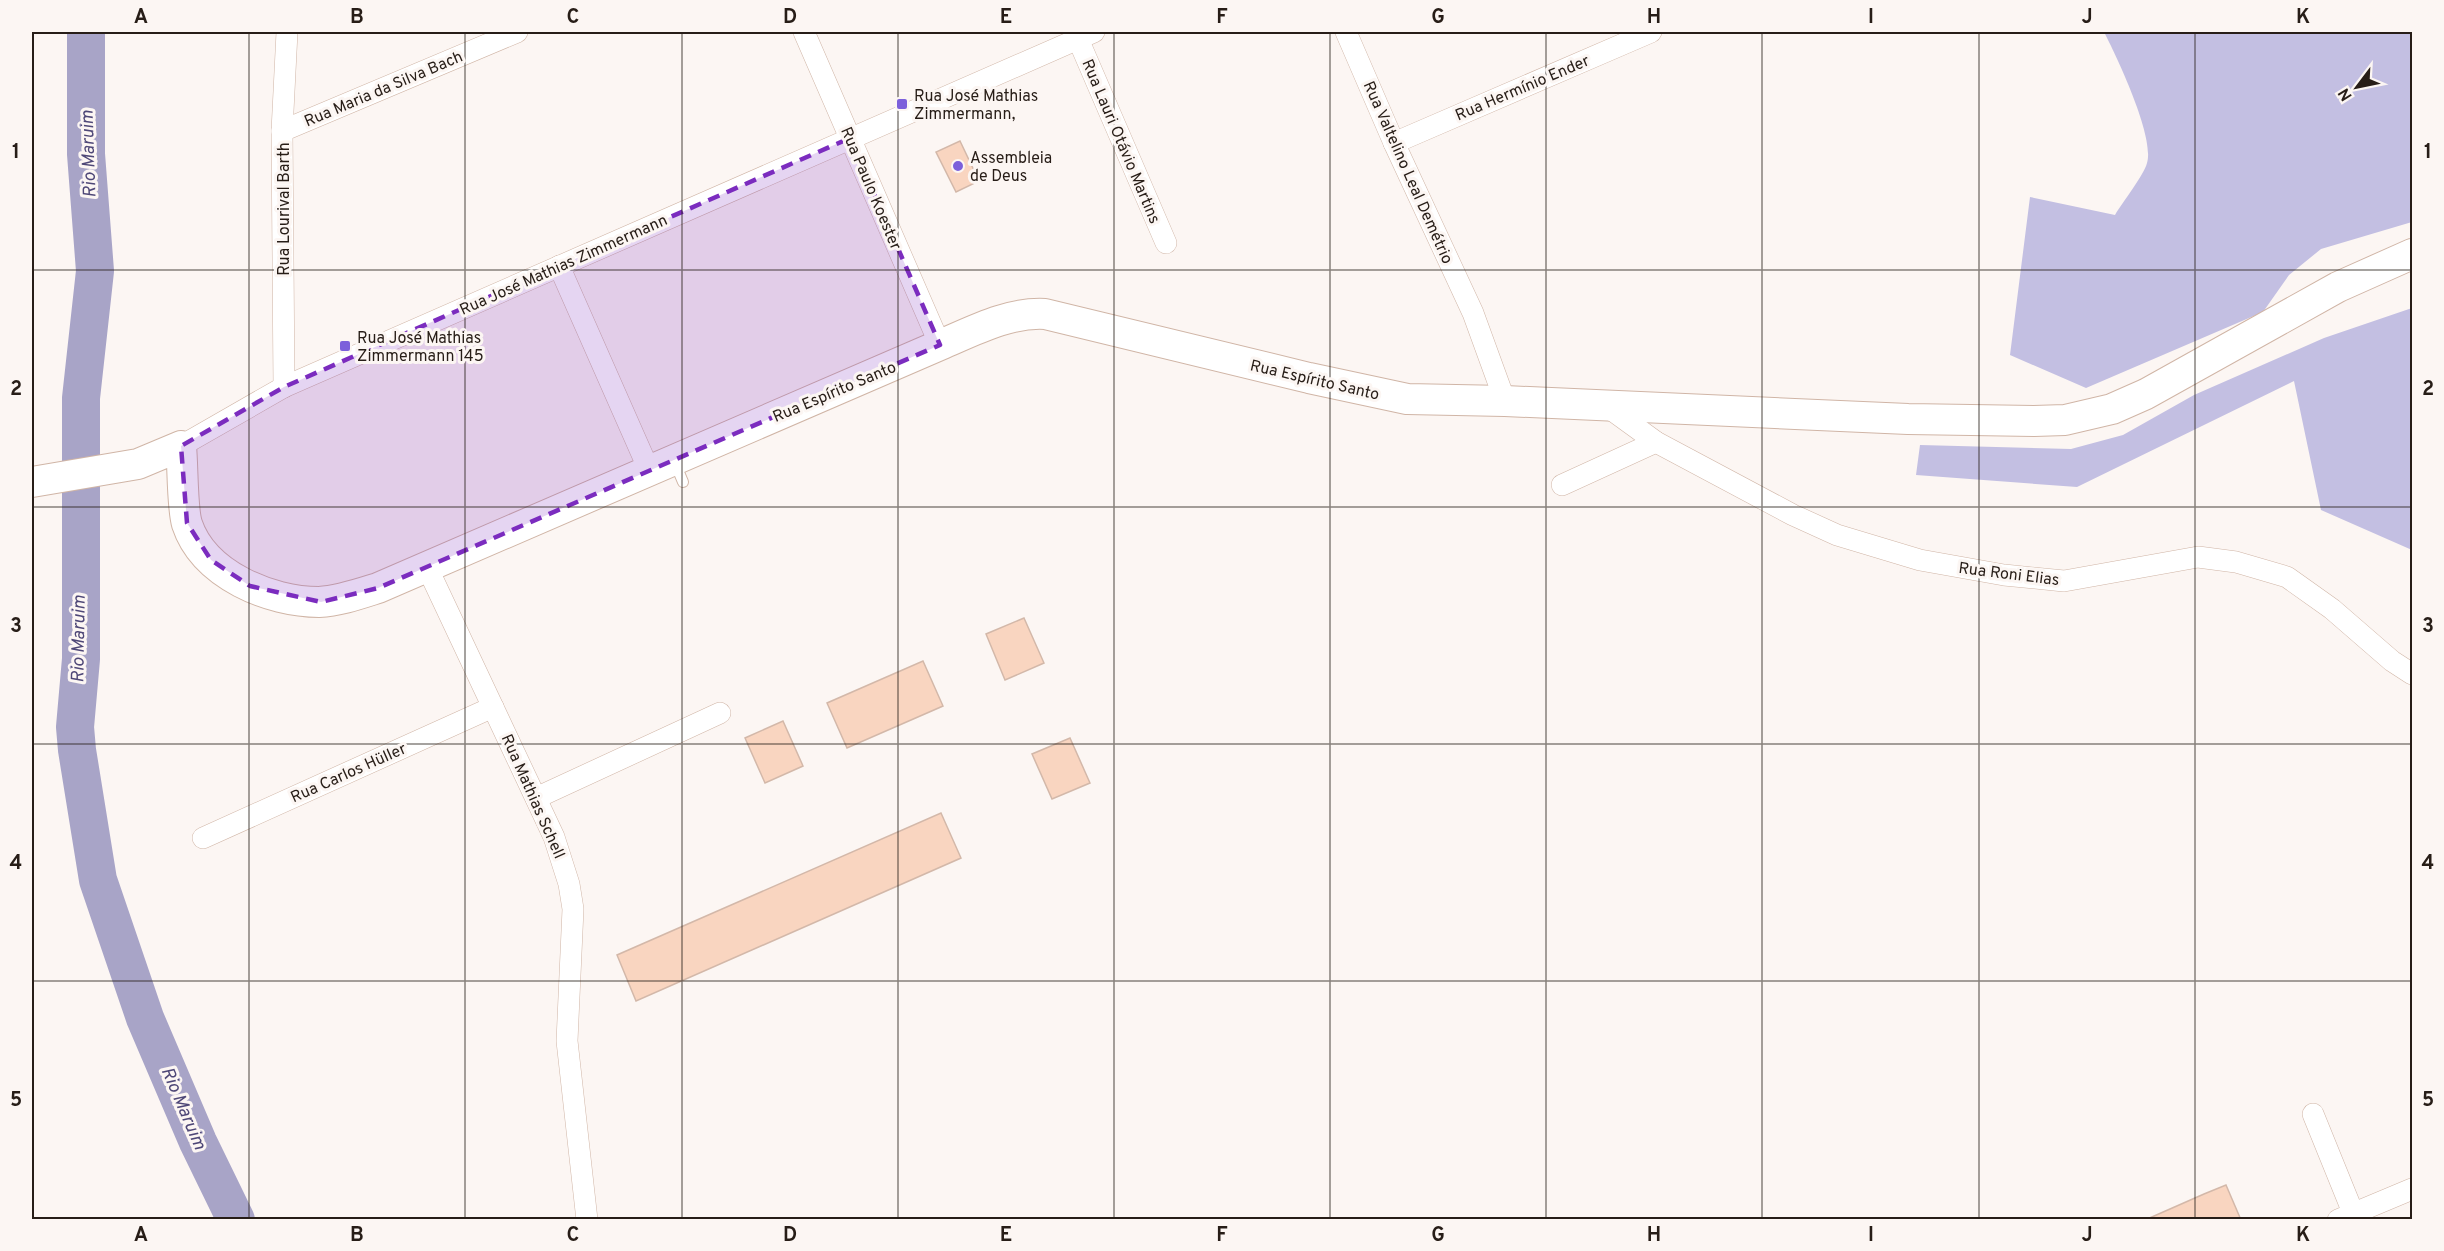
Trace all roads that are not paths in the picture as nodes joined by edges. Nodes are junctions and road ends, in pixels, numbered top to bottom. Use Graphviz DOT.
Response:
graph roads {
  1 [pos="287,32"];
  2 [pos="517,32"];
  3 [pos="804,32"];
  4 [pos="1346,32"];
  5 [pos="1651,32"];
  6 [pos="1086,35"];
  7 [pos="282,130"];
  8 [pos="850,138"];
  9 [pos="1394,143"];
  10 [pos="1166,243"];
  11 [pos="2412,254"];
  12 [pos="559,266"];
  13 [pos="940,345"];
  14 [pos="284,387"];
  15 [pos="1505,401"];
  16 [pos="1605,405"];
  17 [pos="1656,442"];
  18 [pos="181,446"];
  19 [pos="668,471"];
  20 [pos="32,482"];
  21 [pos="1562,485"];
  22 [pos="427,567"];
  23 [pos="2412,674"];
  24 [pos="493,707"];
  25 [pos="720,713"];
  26 [pos="536,798"];
  27 [pos="203,838"];
  28 [pos="2313,1114"];
  29 [pos="2412,1189"];
  30 [pos="2349,1217"];
  31 [pos="587,1220"];
  1 -- 7 [label="street, Rua Lourival Barth"];
  2 -- 7 [label="street, Rua Maria da Silva Bach"];
  3 -- 8 [label="street, Rua Paulo Koester"];
  4 -- 9 [label="street, Rua Valtelino Leal Demétrio"];
  5 -- 9 [label="street, Rua Hermínio Ender"];
  6 -- 8 [label="street, Rua José Mathias Zimmermann"];
  6 -- 10 [label="street, Rua Lauri Otávio Martins"];
  7 -- 14 [label="street, Rua Lourival Barth"];
  8 -- 12 [label="street, Rua José Mathias Zimmermann"];
  8 -- 13 [label="street, Rua Paulo Koester"];
  9 -- 15 [label="street, Rua Valtelino Leal Demétrio"];
  11 -- 16 [label="street, Rua Espírito Santo"];
  12 -- 14 [label="street, Rua José Mathias Zimmermann"];
  12 -- 19 [label="street"];
  13 -- 15 [label="street, Rua Espírito Santo"];
  13 -- 19 [label="street, Rua Espírito Santo"];
  14 -- 18 [label="street, Rua José Mathias Zimmermann"];
  15 -- 16 [label="street, Rua Espírito Santo"];
  16 -- 17 [label="street, Rua Roni Elias"];
  17 -- 21 [label="street"];
  17 -- 23 [label="street, Rua Roni Elias"];
  18 -- 20 [label="street, Rua José Mathias Zimmermann"];
  18 -- 22 [label="street, Rua Espírito Santo"];
  19 -- 22 [label="street, Rua Espírito Santo"];
  22 -- 24 [label="street, Rua Mathias Schell"];
  24 -- 26 [label="street, Rua Mathias Schell"];
  24 -- 27 [label="street, Rua Carlos Hüller"];
  25 -- 26 [label="street"];
  26 -- 31 [label="street, Rua Mathias Schell"];
  28 -- 30 [label="street"];
  29 -- 30 [label="street"];
}
